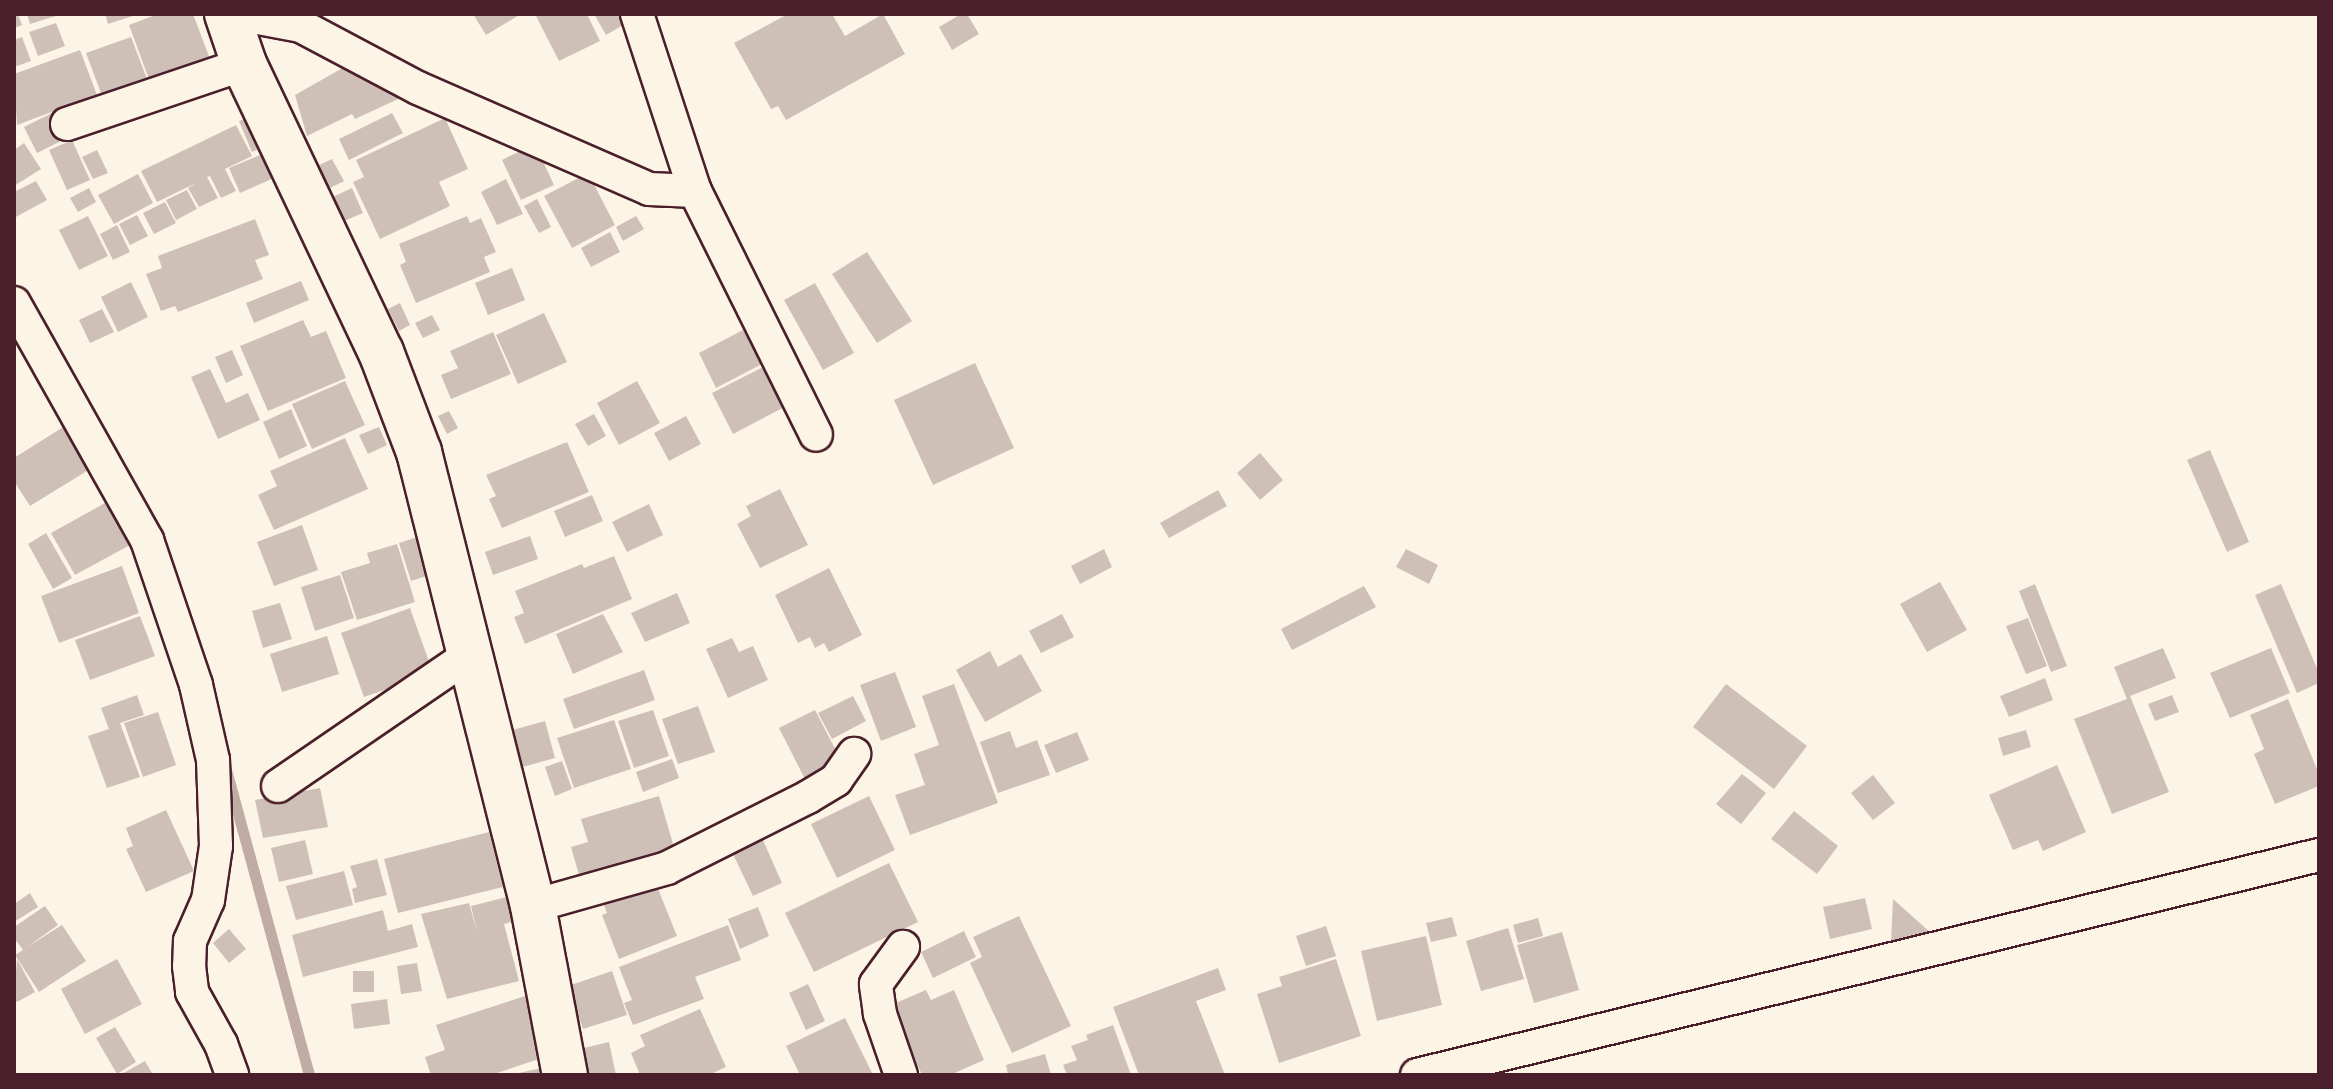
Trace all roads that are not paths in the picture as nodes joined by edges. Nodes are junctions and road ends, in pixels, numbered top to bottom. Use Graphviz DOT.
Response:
graph roads {
  1 [pos="227,14"];
  2 [pos="237,14"];
  3 [pos="637,14"];
  4 [pos="244,64"];
  5 [pos="67,124"];
  6 [pos="695,191"];
  7 [pos="14,303"];
  8 [pos="816,435"];
  9 [pos="471,654"];
  10 [pos="854,754"];
  11 [pos="278,786"];
  12 [pos="2319,855"];
  13 [pos="533,906"];
  14 [pos="903,947"];
  15 [pos="232,1075"];
  16 [pos="565,1075"];
  17 [pos="901,1075"];
  18 [pos="1417,1075"];
  1 -- 4 [label="street"];
  2 -- 6 [label="street"];
  3 -- 6 [label="street"];
  4 -- 5 [label="street"];
  4 -- 9 [label="street"];
  6 -- 8 [label="street"];
  7 -- 15 [label="street"];
  9 -- 11 [label="street"];
  9 -- 13 [label="street"];
  10 -- 13 [label="street"];
  12 -- 18 [label="street"];
  13 -- 16 [label="street"];
  14 -- 17 [label="street"];
}
